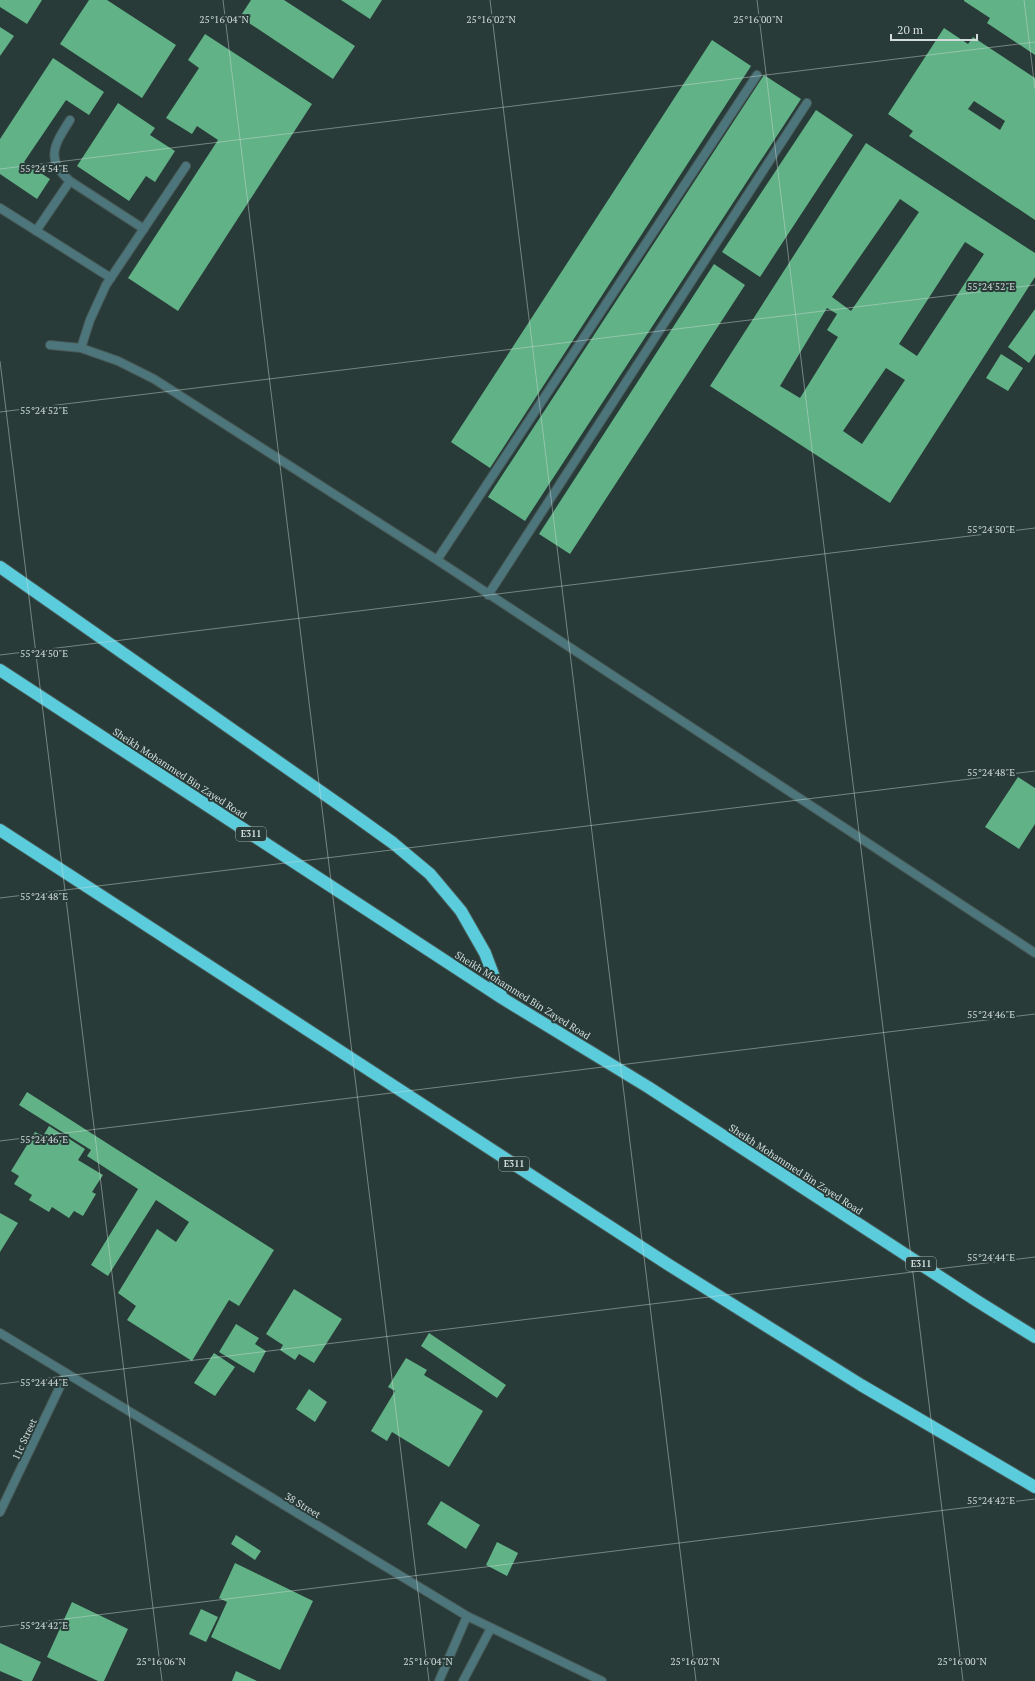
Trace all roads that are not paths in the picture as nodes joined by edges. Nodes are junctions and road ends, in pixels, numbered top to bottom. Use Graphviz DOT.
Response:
graph roads {
  1 [pos="757,75"];
  2 [pos="807,103"];
  3 [pos="70,120"];
  4 [pos="186,166"];
  5 [pos="70,181"];
  6 [pos="0,208"];
  7 [pos="144,228"];
  8 [pos="36,231"];
  9 [pos="111,278"];
  10 [pos="50,345"];
  11 [pos="81,348"];
  12 [pos="437,560"];
  13 [pos="0,567"];
  14 [pos="488,595"];
  15 [pos="0,670"];
  16 [pos="0,830"];
  17 [pos="1035,953"];
  18 [pos="502,998"];
  19 [pos="0,1333"];
  20 [pos="1035,1337"];
  21 [pos="66,1374"];
  22 [pos="1035,1487"];
  23 [pos="0,1512"];
  24 [pos="467,1616"];
  25 [pos="491,1628"];
  26 [pos="439,1681"];
  27 [pos="463,1681"];
  28 [pos="602,1681"];
  1 -- 12 [label="street"];
  2 -- 14 [label="street"];
  3 -- 5 [label="street"];
  4 -- 7 [label="street"];
  5 -- 7 [label="street"];
  5 -- 8 [label="street"];
  6 -- 8 [label="street"];
  7 -- 9 [label="street"];
  8 -- 9 [label="street"];
  9 -- 11 [label="street"];
  10 -- 11 [label="street"];
  11 -- 12 [label="street"];
  12 -- 14 [label="street"];
  13 -- 18 [label="highway"];
  14 -- 17 [label="street"];
  15 -- 18 [label="highway, Sheikh Mohammed Bin Zayed Road / E311"];
  16 -- 22 [label="highway, E311"];
  18 -- 20 [label="highway, Sheikh Mohammed Bin Zayed Road / E311"];
  19 -- 21 [label="street, 38 Street"];
  21 -- 23 [label="street, 11c Street"];
  21 -- 24 [label="street, 38 Street"];
  24 -- 25 [label="street, 38 Street"];
  24 -- 26 [label="street"];
  25 -- 27 [label="street"];
  25 -- 28 [label="street, 38 Street"];
}
